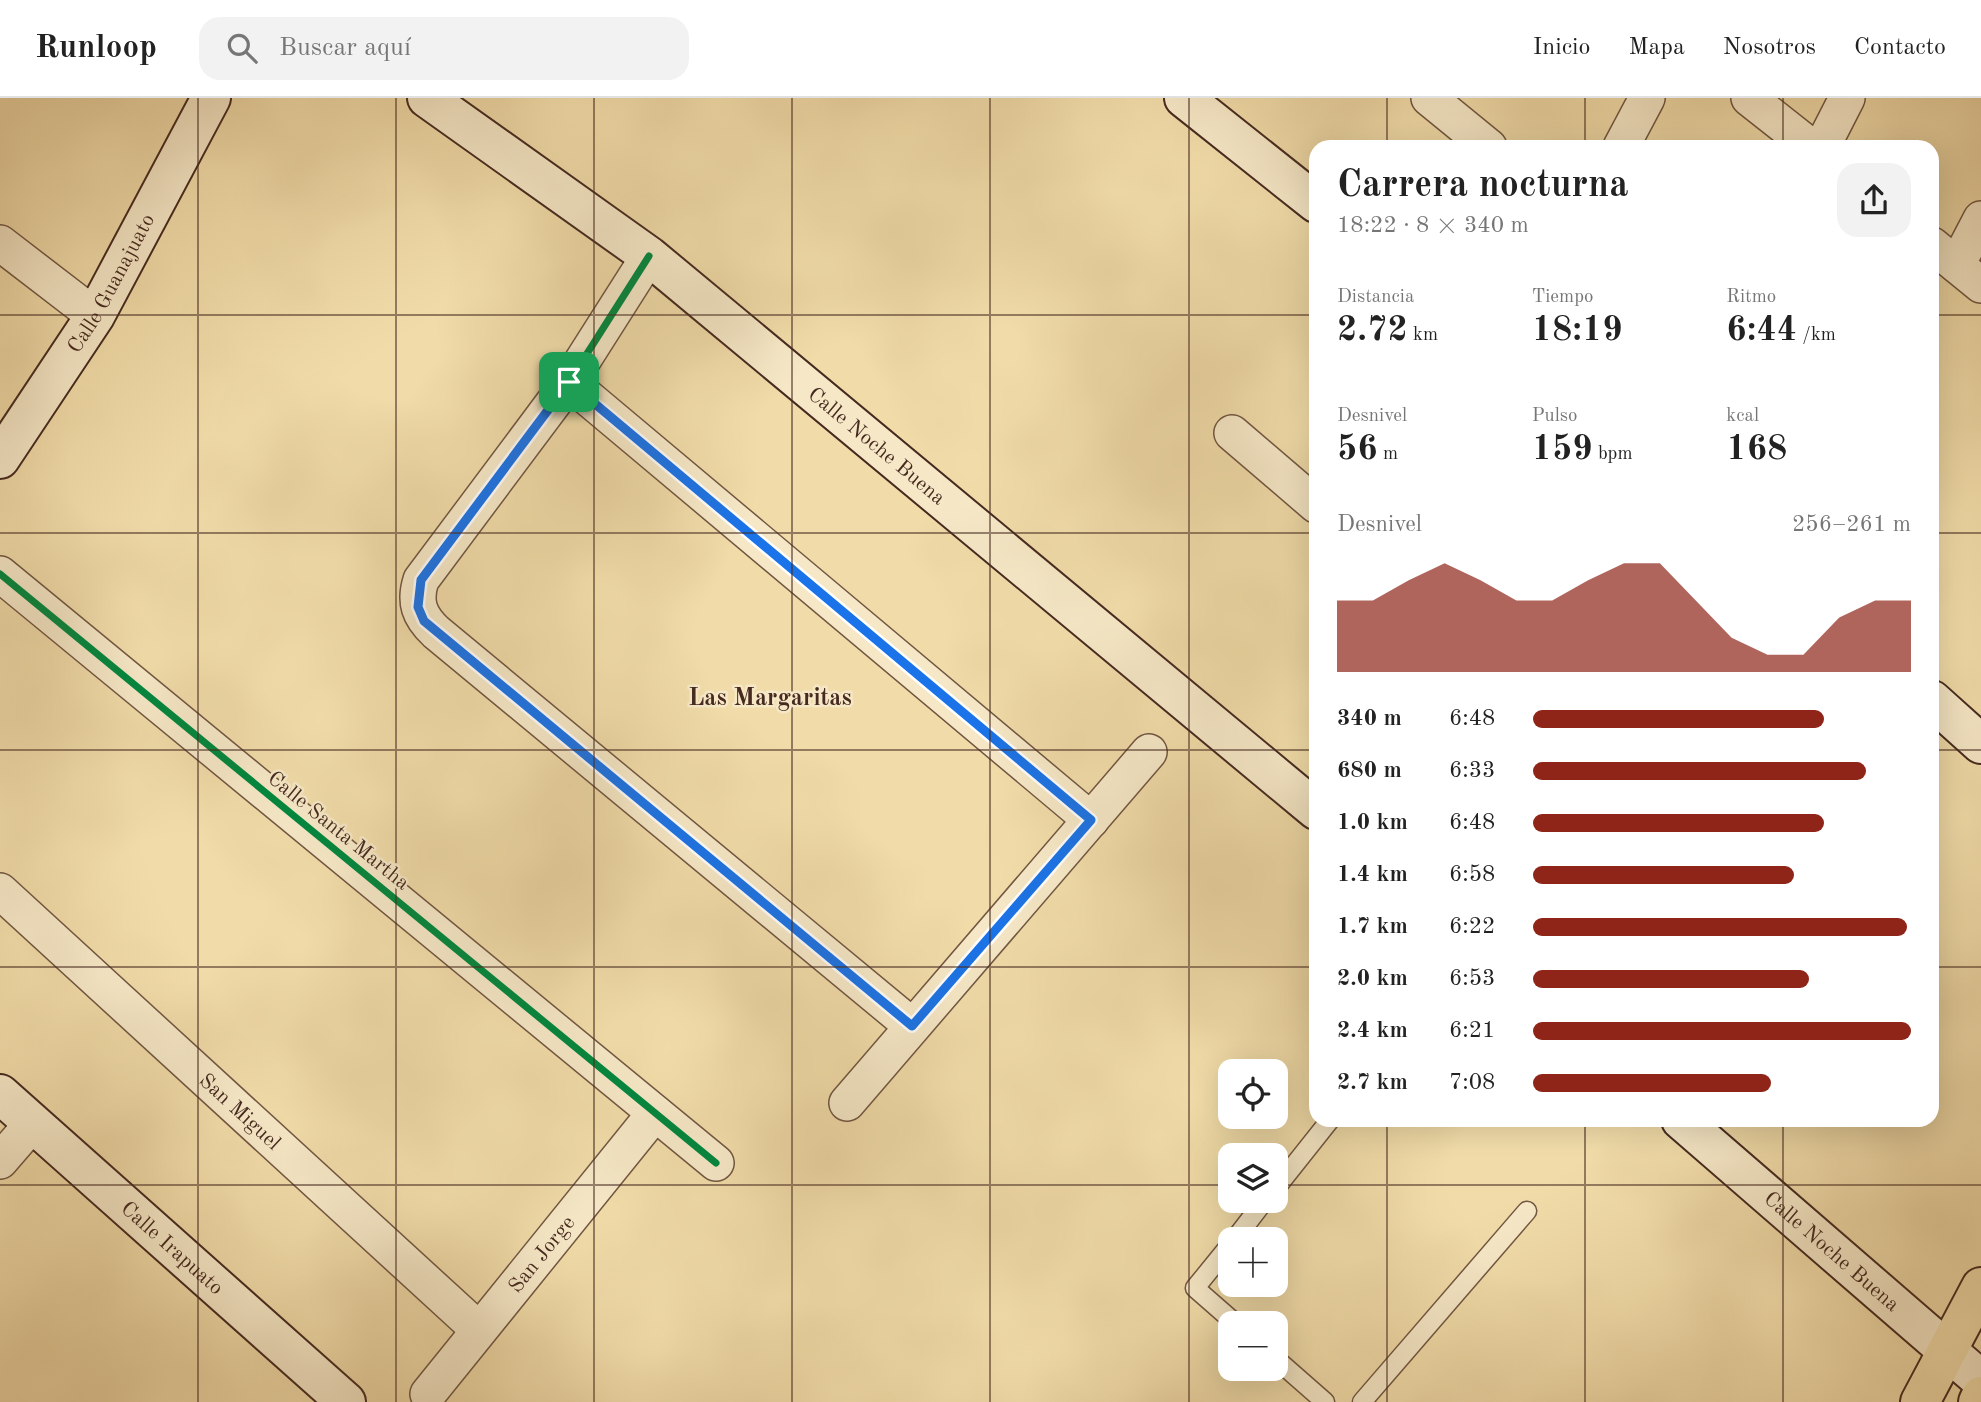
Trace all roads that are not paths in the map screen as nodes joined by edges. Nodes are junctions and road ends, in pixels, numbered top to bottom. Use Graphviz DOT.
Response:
graph roads {
  1 [pos="211,98"];
  2 [pos="427,98"];
  3 [pos="1184,98"];
  4 [pos="1429,98"];
  5 [pos="1647,98"];
  6 [pos="1749,98"];
  7 [pos="1847,98"];
  8 [pos="1480,140"];
  9 [pos="1625,140"];
  10 [pos="1802,140"];
  11 [pos="1826,140"];
  12 [pos="1309,197"];
  13 [pos="1981,219"];
  14 [pos="0,243"];
  15 [pos="649,256"];
  16 [pos="1957,265"];
  17 [pos="95,316"];
  18 [pos="569,382"];
  19 [pos="1232,433"];
  20 [pos="0,459"];
  21 [pos="1309,499"];
  22 [pos="0,574"];
  23 [pos="1939,706"];
  24 [pos="1981,744"];
  25 [pos="1149,752"];
  26 [pos="1309,804"];
  27 [pos="1091,820"];
  28 [pos="0,891"];
  29 [pos="912,1026"];
  30 [pos="0,1094"];
  31 [pos="847,1103"];
  32 [pos="655,1113"];
  33 [pos="32,1124"];
  34 [pos="1324,1127"];
  35 [pos="1689,1127"];
  36 [pos="0,1161"];
  37 [pos="716,1163"];
  38 [pos="1288,1173"];
  39 [pos="1527,1210"];
  40 [pos="1255,1213"];
  41 [pos="1244,1227"];
  42 [pos="1218,1260"];
  43 [pos="1981,1287"];
  44 [pos="1221,1311"];
  45 [pos="479,1330"];
  46 [pos="1947,1351"];
  47 [pos="1288,1370"];
  48 [pos="1981,1380"];
  49 [pos="428,1394"];
  50 [pos="327,1396"];
  51 [pos="1981,1396"];
  52 [pos="1325,1402"];
  53 [pos="1363,1402"];
  54 [pos="1920,1402"];
  55 [pos="1978,1402"];
  1 -- 17 [label="main road, Calle Guanajuato"];
  2 -- 15 [label="main road, Calle Noche Buena"];
  3 -- 12 [label="main road"];
  4 -- 8 [label="street"];
  5 -- 9 [label="street"];
  6 -- 10 [label="street"];
  7 -- 11 [label="street"];
  13 -- 16 [label="street"];
  14 -- 17 [label="street"];
  15 -- 18 [label="street"];
  15 -- 26 [label="main road, Calle Noche Buena"];
  17 -- 20 [label="main road, Calle Guanajuato"];
  18 -- 27 [label="street"];
  18 -- 29 [label="street"];
  19 -- 21 [label="street"];
  22 -- 32 [label="street, Calle Santa Martha"];
  23 -- 24 [label="main road"];
  25 -- 27 [label="street"];
  27 -- 29 [label="street"];
  28 -- 45 [label="street, San Miguel"];
  29 -- 31 [label="street"];
  30 -- 33 [label="main road, Calle Irapuato"];
  32 -- 37 [label="street, Calle Santa Martha"];
  32 -- 45 [label="street, San Jorge"];
  33 -- 36 [label="street"];
  33 -- 50 [label="main road, Calle Irapuato"];
  34 -- 38 [label="lane"];
  35 -- 46 [label="main road, Calle Noche Buena"];
  39 -- 53 [label="lane"];
  40 -- 41 [label="lane"];
  42 -- 44 [label="lane"];
  43 -- 46 [label="main road"];
  45 -- 49 [label="street, San Jorge"];
  46 -- 48 [label="main road, Calle Noche Buena"];
  46 -- 54 [label="main road"];
  47 -- 52 [label="lane"];
  51 -- 55 [label="main road"];
}
